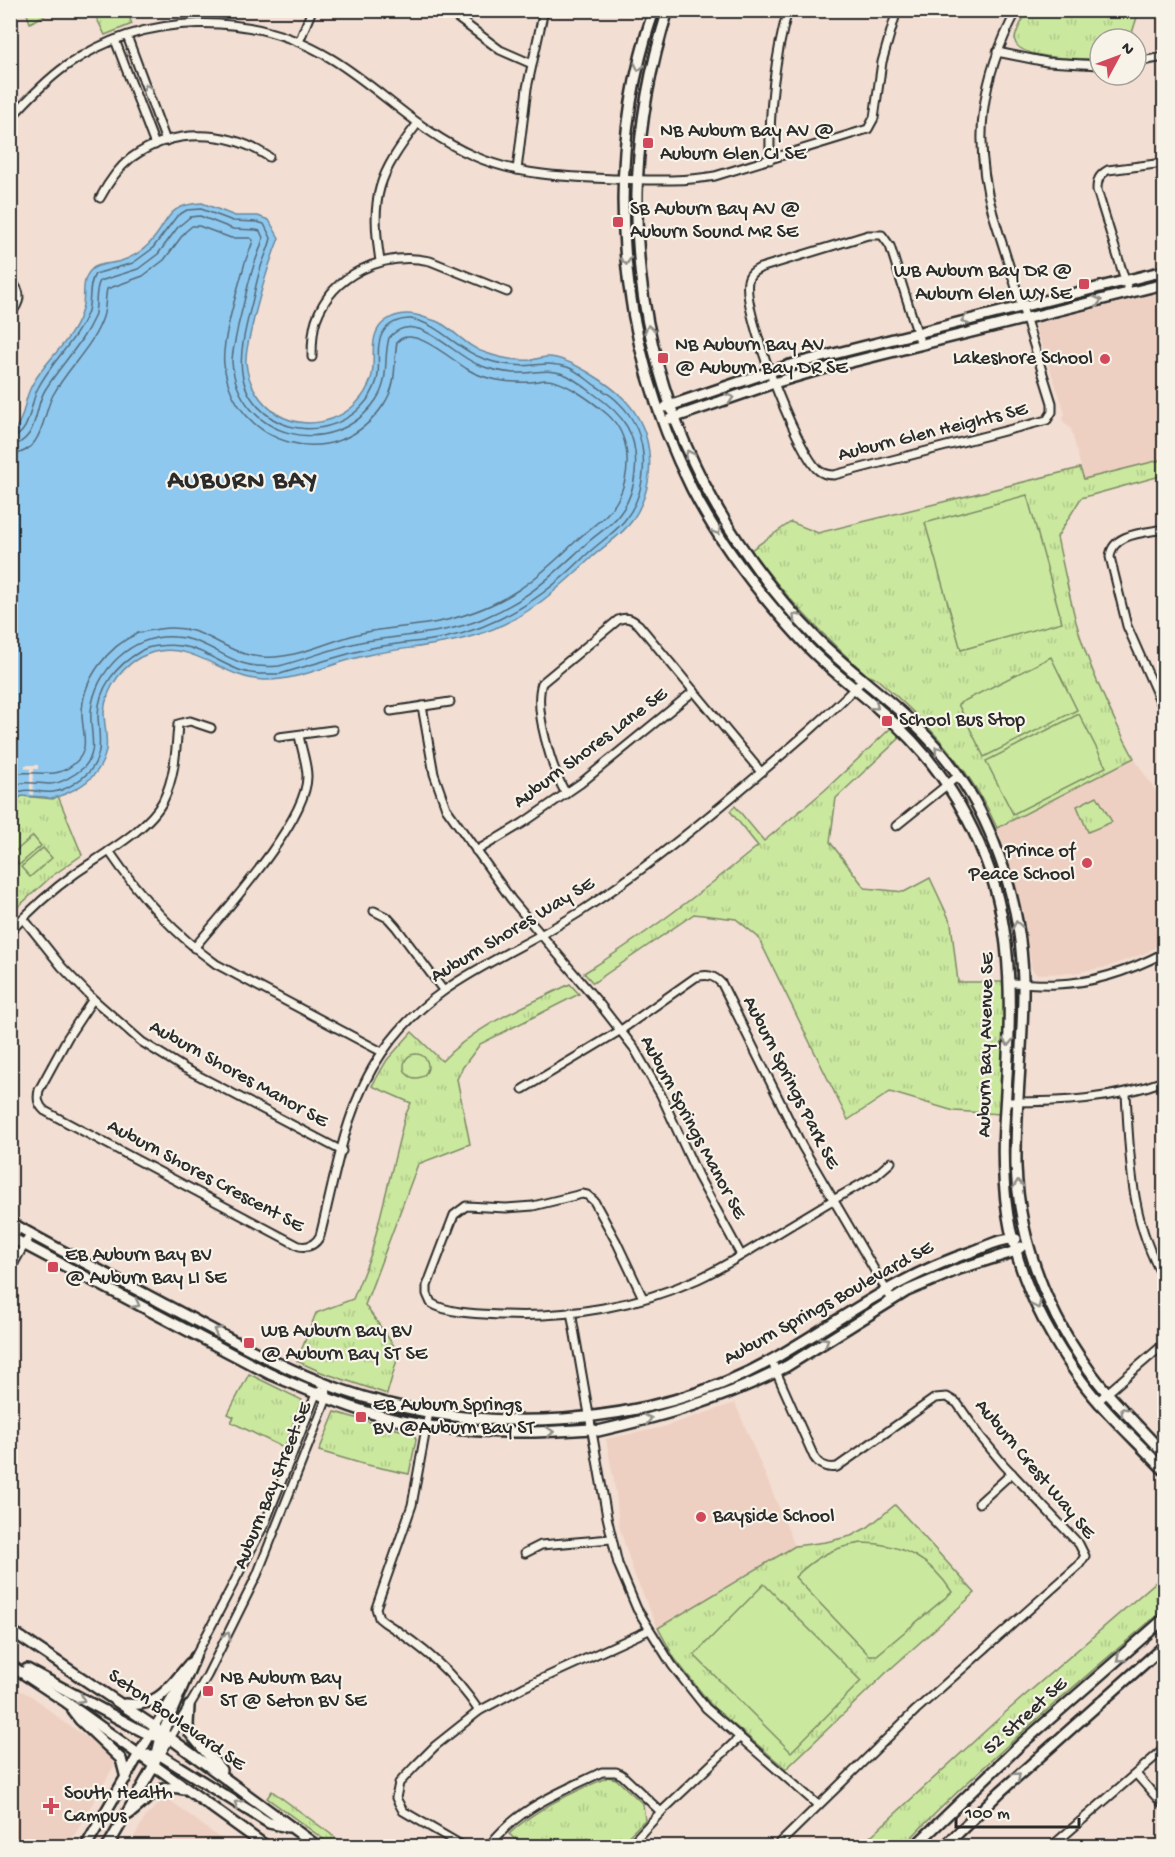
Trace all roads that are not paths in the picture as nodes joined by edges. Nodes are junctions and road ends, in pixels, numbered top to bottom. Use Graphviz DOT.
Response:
graph roads {
  1 [pos="312,10"];
  2 [pos="447,10"];
  3 [pos="544,10"];
  4 [pos="654,10"];
  5 [pos="668,10"];
  6 [pos="788,10"];
  7 [pos="897,10"];
  8 [pos="1017,10"];
  9 [pos="127,36"];
  10 [pos="115,40"];
  11 [pos="299,42"];
  12 [pos="997,52"];
  13 [pos="1164,57"];
  14 [pos="1148,60"];
  15 [pos="532,64"];
  16 [pos="1088,64"];
  17 [pos="10,119"];
  18 [pos="418,123"];
  19 [pos="166,141"];
  20 [pos="155,146"];
  21 [pos="269,157"];
  22 [pos="770,160"];
  23 [pos="1164,163"];
  24 [pos="517,170"];
  25 [pos="624,179"];
  26 [pos="637,179"];
  27 [pos="100,198"];
  28 [pos="380,261"];
  29 [pos="1164,271"];
  30 [pos="1126,280"];
  31 [pos="10,281"];
  32 [pos="1164,284"];
  33 [pos="507,292"];
  34 [pos="1129,293"];
  35 [pos="1022,306"];
  36 [pos="10,315"];
  37 [pos="1026,319"];
  38 [pos="918,332"];
  39 [pos="921,345"];
  40 [pos="312,357"];
  41 [pos="769,371"];
  42 [pos="774,383"];
  43 [pos="670,405"];
  44 [pos="658,410"];
  45 [pos="674,418"];
  46 [pos="663,423"];
  47 [pos="1164,529"];
  48 [pos="863,680"];
  49 [pos="854,689"];
  50 [pos="694,691"];
  51 [pos="450,702"];
  52 [pos="422,706"];
  53 [pos="1164,710"];
  54 [pos="391,711"];
  55 [pos="212,728"];
  56 [pos="333,730"];
  57 [pos="299,735"];
  58 [pos="279,737"];
  59 [pos="761,772"];
  60 [pos="958,776"];
  61 [pos="948,785"];
  62 [pos="566,794"];
  63 [pos="896,826"];
  64 [pos="110,851"];
  65 [pos="476,851"];
  66 [pos="375,911"];
  67 [pos="23,918"];
  68 [pos="10,932"];
  69 [pos="540,936"];
  70 [pos="194,948"];
  71 [pos="1164,953"];
  72 [pos="1010,983"];
  73 [pos="1023,983"];
  74 [pos="443,990"];
  75 [pos="93,999"];
  76 [pos="621,1030"];
  77 [pos="382,1052"];
  78 [pos="1164,1082"];
  79 [pos="523,1089"];
  80 [pos="1126,1094"];
  81 [pos="1006,1102"];
  82 [pos="1019,1102"];
  83 [pos="342,1151"];
  84 [pos="891,1162"];
  85 [pos="833,1199"];
  86 [pos="15,1225"];
  87 [pos="31,1233"];
  88 [pos="1012,1239"];
  89 [pos="11,1240"];
  90 [pos="1027,1241"];
  91 [pos="24,1245"];
  92 [pos="1016,1251"];
  93 [pos="741,1255"];
  94 [pos="10,1269"];
  95 [pos="1164,1278"];
  96 [pos="885,1289"];
  97 [pos="643,1298"];
  98 [pos="892,1300"];
  99 [pos="571,1312"];
  100 [pos="1164,1344"];
  101 [pos="771,1360"];
  102 [pos="776,1371"];
  103 [pos="326,1384"];
  104 [pos="316,1394"];
  105 [pos="1107,1394"];
  106 [pos="327,1398"];
  107 [pos="1098,1401"];
  108 [pos="429,1412"];
  109 [pos="590,1423"];
  110 [pos="426,1425"];
  111 [pos="1164,1454"];
  112 [pos="1164,1470"];
  113 [pos="1012,1473"];
  114 [pos="979,1503"];
  115 [pos="612,1539"];
  116 [pos="525,1553"];
  117 [pos="1164,1619"];
  118 [pos="10,1630"];
  119 [pos="649,1630"];
  120 [pos="1164,1646"];
  121 [pos="195,1657"];
  122 [pos="10,1664"];
  123 [pos="66,1702"];
  124 [pos="122,1704"];
  125 [pos="189,1706"];
  126 [pos="479,1711"];
  127 [pos="152,1731"];
  128 [pos="165,1736"];
  129 [pos="739,1738"];
  130 [pos="1164,1749"];
  131 [pos="139,1755"];
  132 [pos="158,1755"];
  133 [pos="154,1766"];
  134 [pos="1136,1774"];
  135 [pos="126,1778"];
  136 [pos="233,1783"];
  137 [pos="189,1791"];
  138 [pos="818,1805"];
  139 [pos="1164,1806"];
  140 [pos="661,1812"];
  141 [pos="125,1817"];
  142 [pos="291,1827"];
  143 [pos="86,1846"];
  144 [pos="108,1846"];
  145 [pos="266,1846"];
  146 [pos="317,1846"];
  147 [pos="463,1846"];
  148 [pos="489,1846"];
  149 [pos="629,1846"];
  150 [pos="777,1846"];
  151 [pos="915,1846"];
  152 [pos="945,1846"];
  153 [pos="1055,1846"];
  1 -- 11 [label="street"];
  2 -- 15 [label="street"];
  3 -- 15 [label="street"];
  4 -- 25 [label="street, Auburn Bay Avenue SE, one-way"];
  5 -- 26 [label="street, Auburn Bay Avenue SE"];
  6 -- 22 [label="street"];
  7 -- 22 [label="street"];
  8 -- 12 [label="street"];
  9 -- 10 [label="street"];
  9 -- 11 [label="street"];
  19 -- 9 [label="street, one-way"];
  10 -- 17 [label="street"];
  10 -- 20 [label="street"];
  11 -- 18 [label="street"];
  12 -- 16 [label="street"];
  12 -- 35 [label="street"];
  13 -- 14 [label="street"];
  15 -- 24 [label="street"];
  18 -- 24 [label="street"];
  18 -- 28 [label="street"];
  19 -- 20 [label="street"];
  19 -- 21 [label="street"];
  20 -- 27 [label="street"];
  22 -- 26 [label="street"];
  23 -- 30 [label="street"];
  24 -- 25 [label="street"];
  25 -- 26 [label="street"];
  25 -- 44 [label="street, Auburn Bay Avenue SE, one-way"];
  43 -- 26 [label="street, Auburn Bay Avenue SE, one-way"];
  28 -- 33 [label="street"];
  28 -- 40 [label="street"];
  29 -- 30 [label="street"];
  30 -- 34 [label="street"];
  30 -- 35 [label="street"];
  31 -- 36 [label="street"];
  32 -- 34 [label="street"];
  37 -- 34 [label="street, one-way"];
  35 -- 37 [label="street"];
  35 -- 38 [label="street, one-way"];
  37 -- 39 [label="street"];
  37 -- 42 [label="street, Auburn Glen Heights SE"];
  38 -- 39 [label="street"];
  38 -- 41 [label="street"];
  38 -- 41 [label="street"];
  39 -- 42 [label="street"];
  41 -- 42 [label="street"];
  41 -- 43 [label="street"];
  45 -- 42 [label="street, one-way"];
  43 -- 44 [label="street"];
  43 -- 45 [label="street, Auburn Bay Avenue SE"];
  44 -- 46 [label="street, Auburn Bay Avenue SE"];
  45 -- 46 [label="street"];
  48 -- 45 [label="street, Auburn Bay Avenue SE, one-way"];
  46 -- 49 [label="street, Auburn Bay Avenue SE, one-way"];
  47 -- 53 [label="street"];
  48 -- 49 [label="street, Auburn Shores Way SE"];
  60 -- 48 [label="street, Auburn Bay Avenue SE, one-way"];
  49 -- 59 [label="street, Auburn Shores Way SE"];
  49 -- 61 [label="street, Auburn Bay Avenue SE, one-way"];
  50 -- 59 [label="street"];
  50 -- 62 [label="street, Auburn Shores Lane SE"];
  50 -- 62 [label="street"];
  51 -- 52 [label="street"];
  52 -- 54 [label="street"];
  52 -- 65 [label="street, Auburn Springs Manor SE"];
  55 -- 64 [label="street"];
  56 -- 57 [label="street"];
  57 -- 58 [label="street"];
  57 -- 70 [label="street"];
  59 -- 69 [label="street, Auburn Shores Way SE"];
  60 -- 61 [label="street"];
  73 -- 60 [label="street, Auburn Bay Avenue SE, one-way"];
  61 -- 63 [label="street"];
  61 -- 72 [label="street, Auburn Bay Avenue SE"];
  62 -- 65 [label="street, Auburn Shores Lane SE"];
  64 -- 67 [label="street"];
  64 -- 70 [label="street"];
  65 -- 69 [label="street, Auburn Springs Manor SE"];
  66 -- 74 [label="street"];
  67 -- 68 [label="street"];
  67 -- 75 [label="street, Auburn Shores Manor SE"];
  69 -- 74 [label="street, Auburn Shores Way SE"];
  69 -- 76 [label="street, Auburn Springs Manor SE"];
  70 -- 77 [label="street"];
  71 -- 73 [label="street"];
  72 -- 73 [label="street"];
  72 -- 81 [label="street, Auburn Bay Avenue SE, one-way"];
  73 -- 82 [label="street, Auburn Bay Avenue SE"];
  74 -- 77 [label="street, Auburn Shores Way SE"];
  75 -- 83 [label="street, Auburn Shores Manor SE"];
  75 -- 83 [label="street, Auburn Shores Crescent SE"];
  76 -- 79 [label="street"];
  76 -- 85 [label="street, Auburn Springs Park SE"];
  76 -- 93 [label="street, Auburn Springs Manor SE"];
  77 -- 83 [label="street, Auburn Shores Crescent SE"];
  78 -- 80 [label="street"];
  80 -- 82 [label="street"];
  80 -- 95 [label="street"];
  81 -- 82 [label="street"];
  81 -- 88 [label="street, Auburn Bay Avenue SE"];
  90 -- 82 [label="street, Auburn Bay Avenue SE, one-way"];
  84 -- 85 [label="street"];
  85 -- 93 [label="street"];
  85 -- 96 [label="street, Auburn Springs Park SE"];
  86 -- 87 [label="street, Auburn Springs Boulevard SE"];
  86 -- 89 [label="street"];
  87 -- 91 [label="street"];
  103 -- 87 [label="street, Auburn Springs Boulevard SE, one-way"];
  88 -- 90 [label="street, Auburn Springs Boulevard SE"];
  88 -- 92 [label="street, Auburn Bay Avenue SE"];
  88 -- 96 [label="street, Auburn Springs Boulevard SE"];
  89 -- 91 [label="street, Auburn Springs Boulevard SE"];
  90 -- 92 [label="street, Auburn Springs Boulevard SE"];
  90 -- 105 [label="street, Auburn Bay Avenue SE"];
  91 -- 94 [label="street"];
  91 -- 104 [label="street, Auburn Springs Boulevard SE, one-way"];
  92 -- 98 [label="street, Auburn Springs Boulevard SE"];
  92 -- 107 [label="street, Auburn Bay Avenue SE, one-way"];
  93 -- 97 [label="street"];
  96 -- 98 [label="street, Auburn Springs Park SE"];
  96 -- 101 [label="street, Auburn Springs Boulevard SE"];
  97 -- 99 [label="street"];
  97 -- 99 [label="street"];
  102 -- 98 [label="street, Auburn Springs Boulevard SE, one-way"];
  99 -- 109 [label="street"];
  100 -- 105 [label="street"];
  101 -- 102 [label="street, Auburn Crest Way SE"];
  101 -- 109 [label="street, Auburn Springs Boulevard SE"];
  109 -- 102 [label="street, Auburn Springs Boulevard SE, one-way"];
  102 -- 113 [label="street, Auburn Crest Way SE"];
  103 -- 104 [label="street, Auburn Bay Street SE"];
  103 -- 106 [label="street, Auburn Bay Street SE"];
  103 -- 108 [label="street, Auburn Springs Boulevard SE"];
  104 -- 106 [label="street, Auburn Springs Boulevard SE"];
  104 -- 121 [label="street, Auburn Bay Street SE"];
  105 -- 107 [label="street"];
  111 -- 105 [label="street, Auburn Bay Avenue SE, one-way"];
  106 -- 110 [label="street, Auburn Springs Boulevard SE"];
  125 -- 106 [label="street, Auburn Bay Street SE, one-way"];
  107 -- 112 [label="street, Auburn Bay Avenue SE"];
  108 -- 109 [label="street, Auburn Springs Boulevard SE"];
  108 -- 110 [label="street"];
  110 -- 109 [label="street, Auburn Springs Boulevard SE, one-way"];
  109 -- 115 [label="street"];
  110 -- 126 [label="street"];
  113 -- 114 [label="street"];
  113 -- 138 [label="street, Auburn Crest Way SE"];
  115 -- 116 [label="street"];
  115 -- 119 [label="street"];
  117 -- 151 [label="street, 52 Street SE, one-way"];
  118 -- 124 [label="street, Seton Boulevard SE"];
  119 -- 126 [label="street"];
  119 -- 129 [label="street"];
  152 -- 120 [label="street, 52 Street SE, one-way"];
  121 -- 124 [label="street"];
  121 -- 127 [label="street, Auburn Bay Street SE"];
  121 -- 128 [label="street"];
  122 -- 123 [label="street"];
  122 -- 127 [label="street, one-way"];
  123 -- 131 [label="street"];
  123 -- 135 [label="street"];
  124 -- 127 [label="street, Seton Boulevard SE"];
  125 -- 128 [label="street, Auburn Bay Street SE"];
  125 -- 136 [label="street"];
  126 -- 147 [label="street"];
  127 -- 128 [label="street"];
  127 -- 131 [label="street"];
  128 -- 132 [label="street"];
  128 -- 136 [label="street, Seton Boulevard SE"];
  129 -- 138 [label="street"];
  129 -- 140 [label="street"];
  130 -- 134 [label="street"];
  131 -- 132 [label="street"];
  131 -- 133 [label="street"];
  131 -- 135 [label="street"];
  132 -- 133 [label="street"];
  142 -- 132 [label="street, one-way"];
  133 -- 137 [label="street"];
  133 -- 141 [label="street"];
  134 -- 139 [label="street"];
  134 -- 153 [label="street"];
  135 -- 143 [label="street"];
  136 -- 142 [label="street, Seton Boulevard SE"];
  137 -- 141 [label="street"];
  137 -- 145 [label="street"];
  138 -- 150 [label="street, Auburn Crest Way SE"];
  140 -- 148 [label="street"];
  140 -- 149 [label="street"];
  141 -- 144 [label="street"];
  142 -- 146 [label="street, Seton Boulevard SE"];
}
